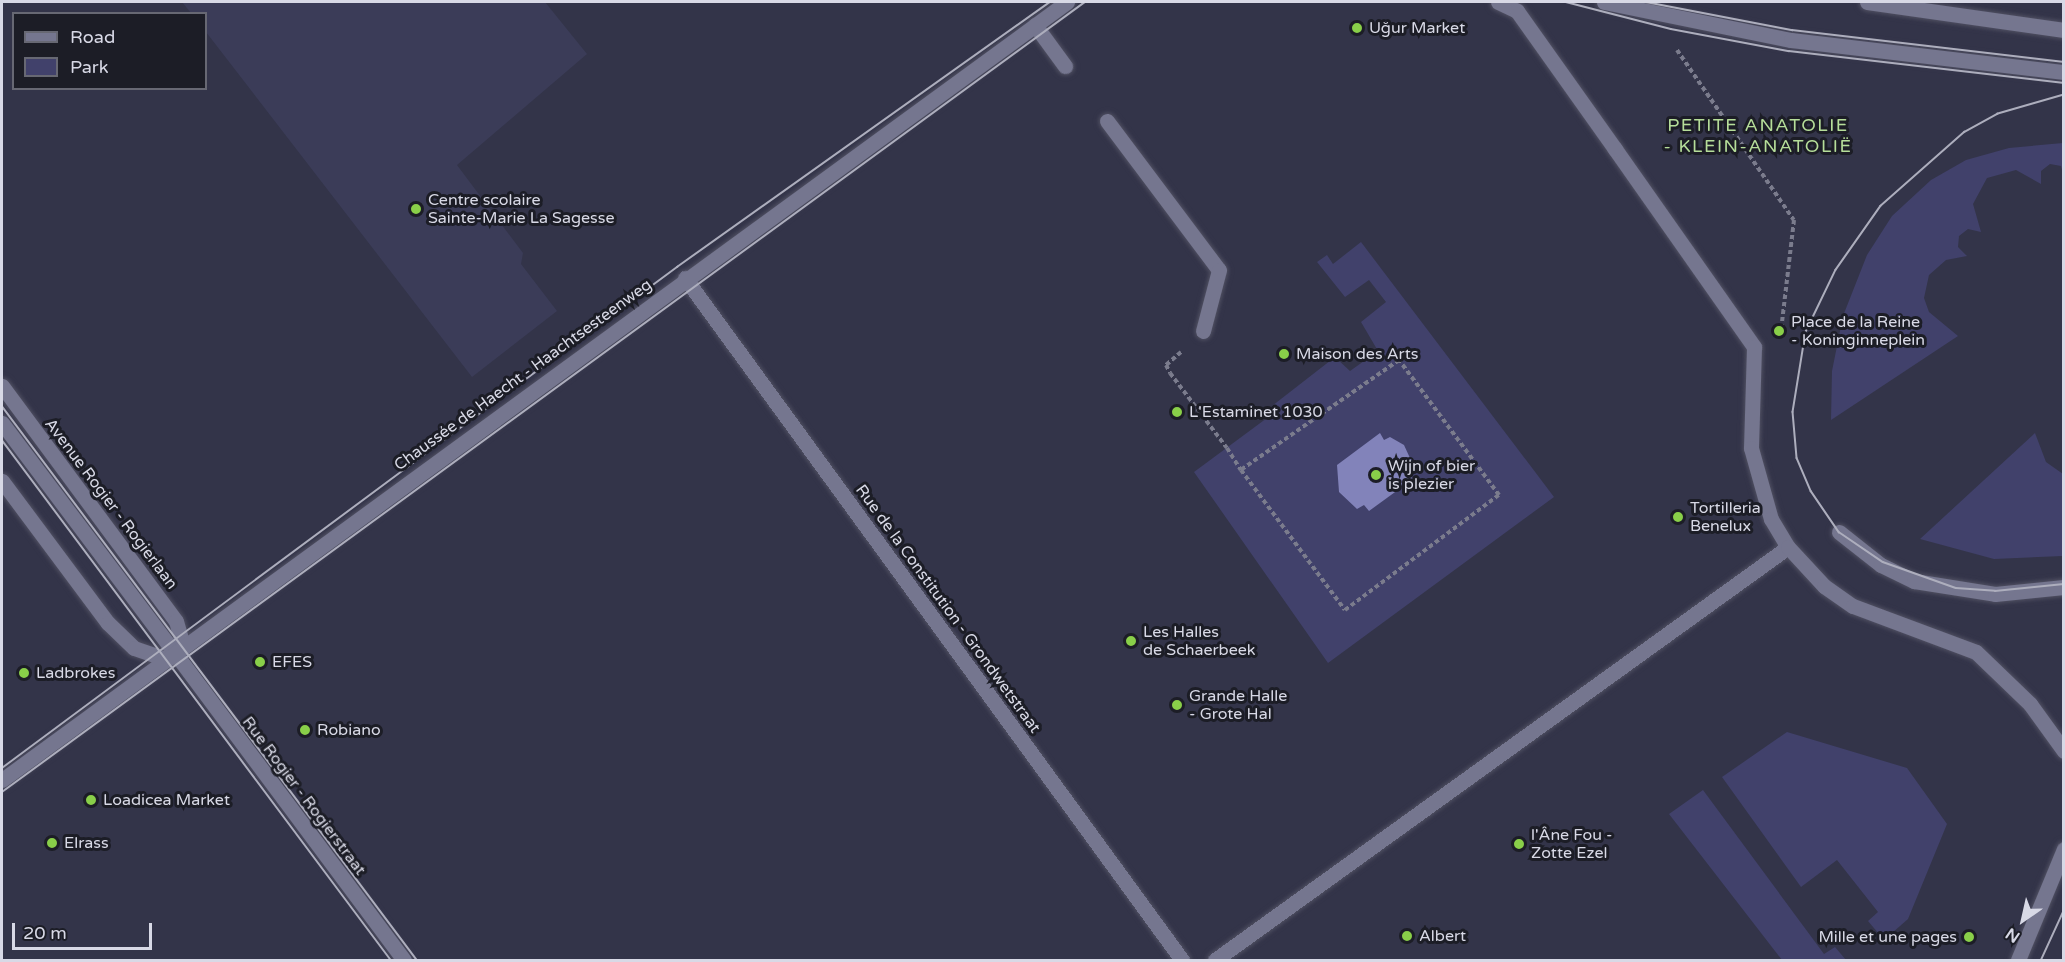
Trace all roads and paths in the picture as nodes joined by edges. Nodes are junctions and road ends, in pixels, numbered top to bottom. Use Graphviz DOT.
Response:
graph roads {
  1 [pos="1067,2"];
  2 [pos="1498,2"];
  3 [pos="1604,2"];
  4 [pos="1868,2"];
  5 [pos="1035,25"];
  6 [pos="2064,30"];
  7 [pos="1669,39"];
  8 [pos="1065,66"];
  9 [pos="2064,72"];
  10 [pos="1107,121"];
  11 [pos="685,278"];
  12 [pos="1203,331"];
  13 [pos="1780,342"];
  14 [pos="2,386"];
  15 [pos="2,423"];
  16 [pos="1241,470"];
  17 [pos="2,481"];
  18 [pos="1839,532"];
  19 [pos="1788,547"];
  20 [pos="2064,587"];
  21 [pos="175,653"];
  22 [pos="2064,751"];
  23 [pos="2,780"];
  24 [pos="2064,849"];
  25 [pos="404,960"];
  26 [pos="1182,960"];
  27 [pos="1215,960"];
  28 [pos="2018,960"];
  1 -- 5 [label="street, Chaussée de Haecht - Haachtsesteenweg"];
  2 -- 19 [label="street"];
  3 -- 9 [label="street"];
  4 -- 6 [label="street"];
  5 -- 8 [label="street"];
  5 -- 11 [label="street, Chaussée de Haecht - Haachtsesteenweg"];
  7 -- 13 [label="path"];
  10 -- 12 [label="street"];
  11 -- 21 [label="street, Chaussée de Haecht - Haachtsesteenweg"];
  11 -- 26 [label="street, Rue de la Constitution - Grondwetstraat"];
  12 -- 16 [label="path"];
  14 -- 21 [label="street, Avenue Rogier - Rogierlaan"];
  15 -- 21 [label="street"];
  16 -- 16 [label="path"];
  17 -- 21 [label="street"];
  18 -- 20 [label="street"];
  19 -- 22 [label="street"];
  19 -- 27 [label="street"];
  21 -- 23 [label="street, Chaussée de Haecht - Haachtsesteenweg"];
  21 -- 25 [label="street, Rue Rogier - Rogierstraat"];
  24 -- 28 [label="street"];
}
